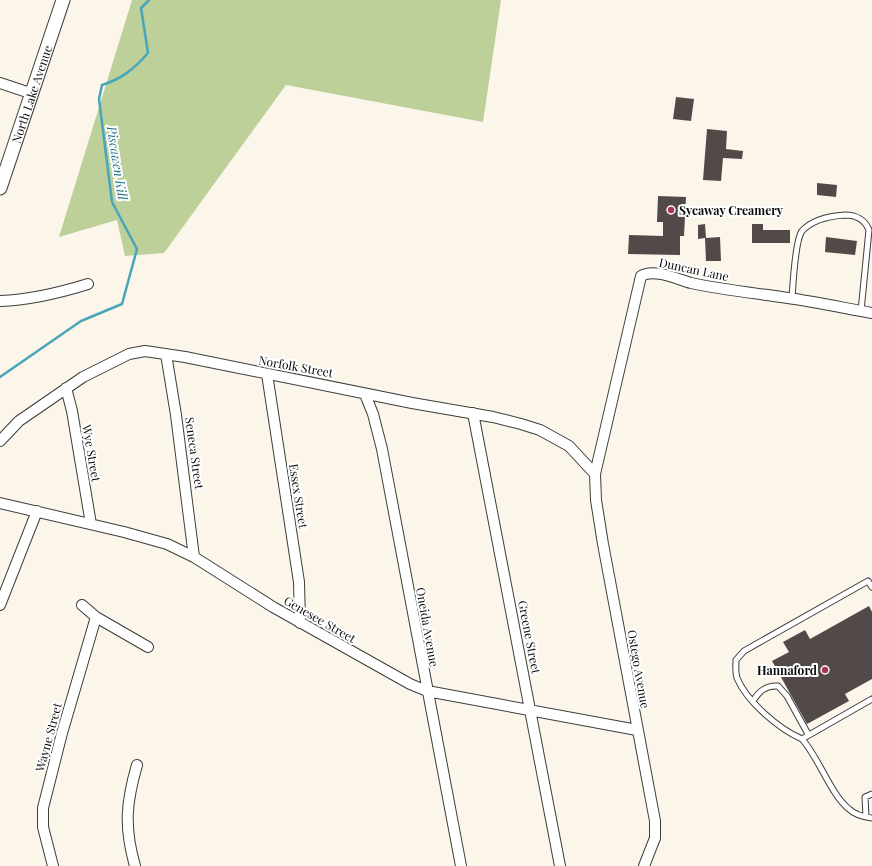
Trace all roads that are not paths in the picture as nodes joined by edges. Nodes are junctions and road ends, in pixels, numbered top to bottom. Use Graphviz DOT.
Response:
graph roads {
  1 [pos="63,0"];
  2 [pos="0,83"];
  3 [pos="33,94"];
  4 [pos="0,188"];
  5 [pos="88,284"];
  6 [pos="792,298"];
  7 [pos="0,301"];
  8 [pos="861,311"];
  9 [pos="872,313"];
  10 [pos="166,354"];
  11 [pos="267,374"];
  12 [pos="66,388"];
  13 [pos="365,394"];
  14 [pos="473,413"];
  15 [pos="0,441"];
  16 [pos="595,474"];
  17 [pos="0,503"];
  18 [pos="37,511"];
  19 [pos="91,524"];
  20 [pos="194,557"];
  21 [pos="870,579"];
  22 [pos="872,587"];
  23 [pos="0,605"];
  24 [pos="82,605"];
  25 [pos="96,617"];
  26 [pos="300,623"];
  27 [pos="148,647"];
  28 [pos="427,691"];
  29 [pos="872,699"];
  30 [pos="753,701"];
  31 [pos="530,711"];
  32 [pos="637,730"];
  33 [pos="808,734"];
  34 [pos="802,739"];
  35 [pos="137,765"];
  36 [pos="872,794"];
  37 [pos="869,817"];
  38 [pos="53,866"];
  39 [pos="135,866"];
  40 [pos="461,866"];
  41 [pos="560,866"];
  42 [pos="644,866"];
  1 -- 3 [label="street, North Lake Avenue"];
  2 -- 3 [label="street"];
  3 -- 4 [label="street, North Lake Avenue"];
  5 -- 7 [label="street"];
  6 -- 8 [label="street, Duncan Lane"];
  6 -- 8 [label="lane"];
  6 -- 16 [label="street, Duncan Lane"];
  8 -- 9 [label="street, Duncan Lane"];
  10 -- 11 [label="street, Norfolk Street"];
  10 -- 12 [label="street, Norfolk Street"];
  10 -- 20 [label="street, Seneca Street"];
  11 -- 13 [label="street, Norfolk Street"];
  11 -- 26 [label="street, Essex Street"];
  12 -- 15 [label="street, Norfolk Street"];
  12 -- 19 [label="street, Wye Street"];
  13 -- 14 [label="street, Norfolk Street"];
  13 -- 28 [label="street, Oneida Avenue"];
  14 -- 16 [label="street, Norfolk Street"];
  14 -- 31 [label="street, Greene Street"];
  16 -- 32 [label="street, Ostego Avenue"];
  17 -- 18 [label="street, Genesee Street"];
  18 -- 19 [label="street, Genesee Street"];
  18 -- 23 [label="street"];
  19 -- 20 [label="street, Genesee Street"];
  20 -- 26 [label="street, Genesee Street"];
  21 -- 22 [label="lane"];
  21 -- 30 [label="lane"];
  24 -- 25 [label="street"];
  25 -- 27 [label="street"];
  25 -- 38 [label="street, Wayne Street"];
  26 -- 28 [label="street, Genesee Street"];
  28 -- 31 [label="street, Genesee Street"];
  28 -- 40 [label="street, Oneida Avenue"];
  29 -- 33 [label="lane"];
  30 -- 33 [label="lane"];
  30 -- 34 [label="lane"];
  31 -- 32 [label="street, Genesee Street"];
  31 -- 41 [label="street, Greene Street"];
  32 -- 42 [label="street, Ostego Avenue"];
  33 -- 34 [label="lane"];
  34 -- 37 [label="lane"];
  35 -- 39 [label="street"];
  36 -- 37 [label="lane"];
}
